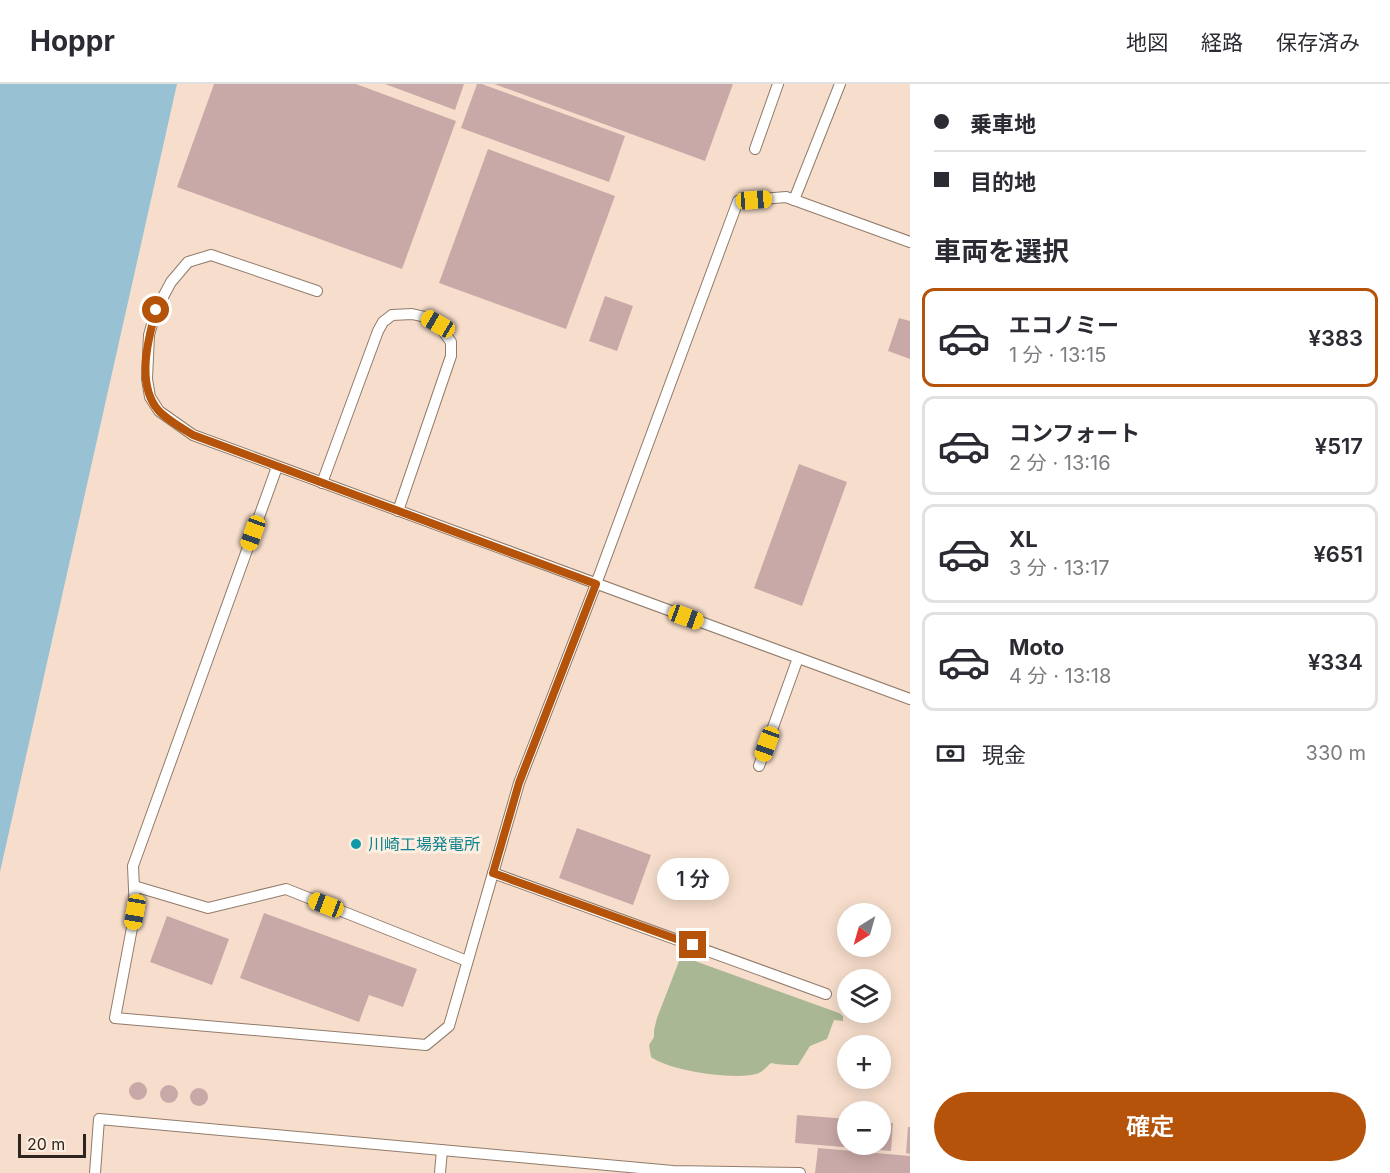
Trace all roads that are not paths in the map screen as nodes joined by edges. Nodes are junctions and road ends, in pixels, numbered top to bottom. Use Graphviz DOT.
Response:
graph roads {
  1 [pos="778,84"];
  2 [pos="840,84"];
  3 [pos="755,149"];
  4 [pos="794,200"];
  5 [pos="910,242"];
  6 [pos="317,291"];
  7 [pos="277,467"];
  8 [pos="322,483"];
  9 [pos="398,511"];
  10 [pos="596,584"];
  11 [pos="798,658"];
  12 [pos="910,699"];
  13 [pos="759,766"];
  14 [pos="493,873"];
  15 [pos="134,886"];
  16 [pos="467,961"];
  17 [pos="826,994"];
  18 [pos="442,1150"];
  19 [pos="592,1168"];
  20 [pos="673,1172"];
  21 [pos="95,1173"];
  22 [pos="440,1173"];
  23 [pos="800,1173"];
  1 -- 3 [label="lane"];
  2 -- 4 [label="lane"];
  4 -- 5 [label="lane"];
  4 -- 10 [label="lane"];
  6 -- 7 [label="lane"];
  7 -- 8 [label="lane"];
  7 -- 15 [label="lane"];
  8 -- 9 [label="lane"];
  8 -- 9 [label="lane"];
  9 -- 10 [label="lane"];
  10 -- 11 [label="lane"];
  10 -- 14 [label="lane"];
  11 -- 12 [label="lane"];
  11 -- 13 [label="lane"];
  14 -- 16 [label="lane"];
  14 -- 17 [label="lane"];
  15 -- 16 [label="lane"];
  15 -- 16 [label="lane"];
  18 -- 19 [label="lane"];
  18 -- 21 [label="lane"];
  18 -- 22 [label="lane"];
  19 -- 20 [label="lane"];
  20 -- 23 [label="lane"];
}
